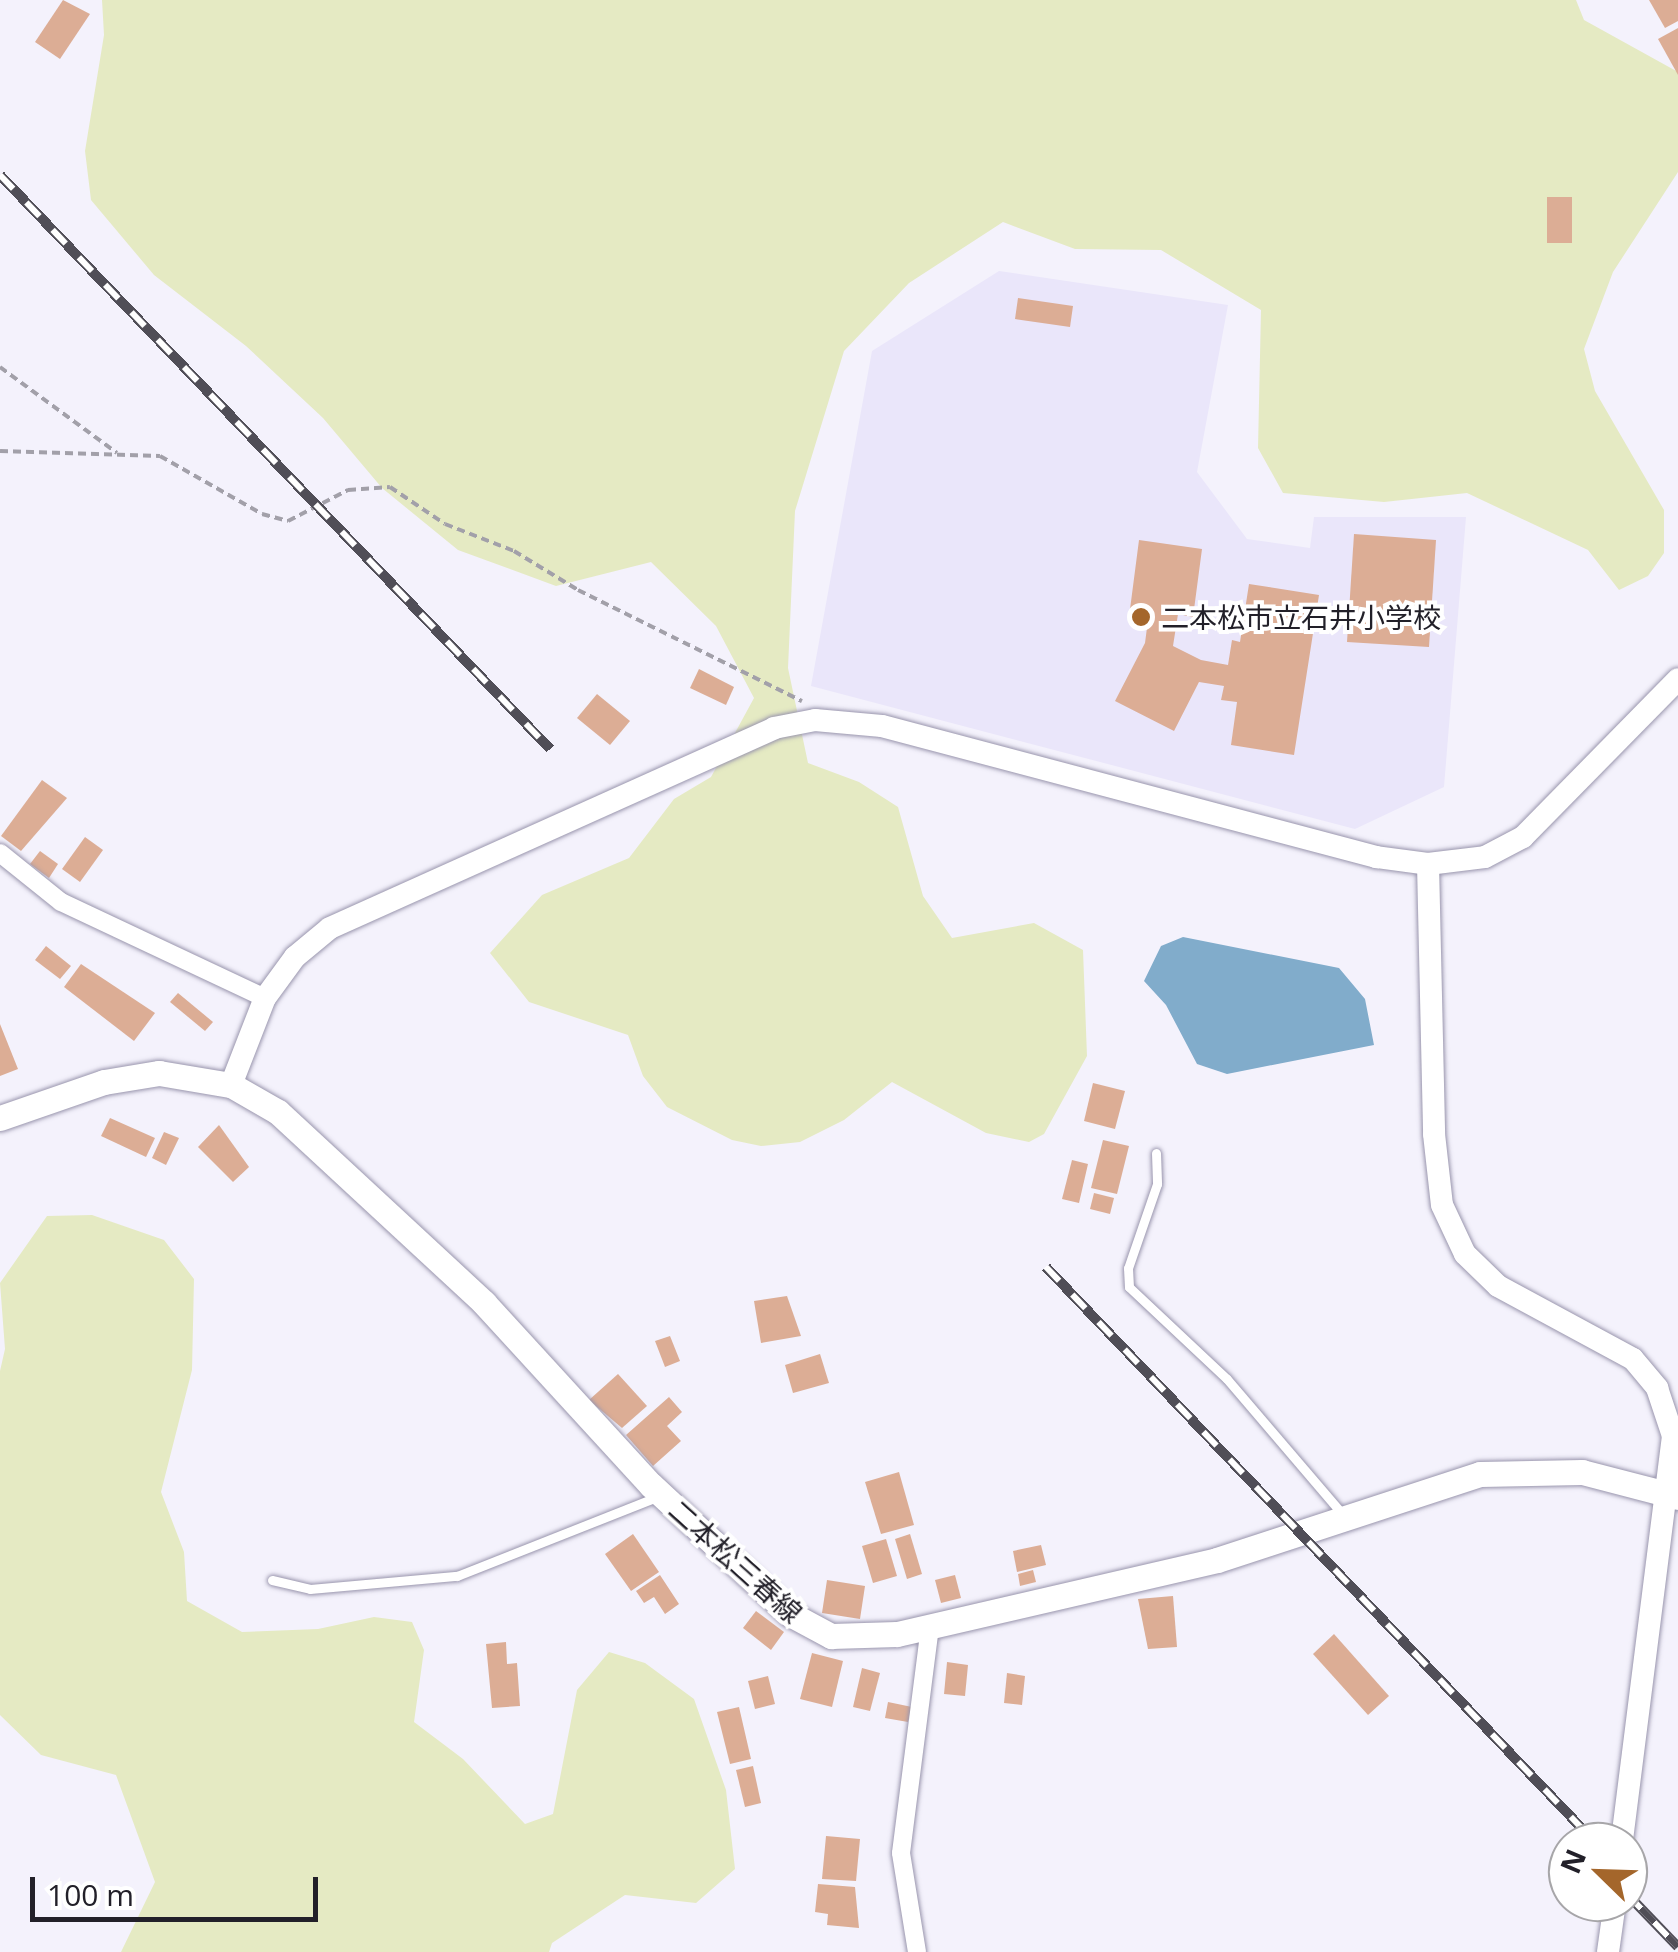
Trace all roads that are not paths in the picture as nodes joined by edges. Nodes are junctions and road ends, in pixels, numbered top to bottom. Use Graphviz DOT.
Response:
graph roads {
  1 [pos="1678,679"];
  2 [pos="0,853"];
  3 [pos="1428,864"];
  4 [pos="265,998"];
  5 [pos="231,1085"];
  6 [pos="0,1118"];
  7 [pos="1156,1153"];
  8 [pos="661,1494"];
  9 [pos="1673,1496"];
  10 [pos="1349,1522"];
  11 [pos="272,1580"];
  12 [pos="930,1627"];
  13 [pos="1625,1822"];
  14 [pos="1612,1922"];
  15 [pos="917,1952"];
  16 [pos="1608,1952"];
  1 -- 3 [label="street"];
  2 -- 4 [label="street"];
  3 -- 4 [label="street"];
  3 -- 9 [label="street"];
  4 -- 5 [label="street"];
  5 -- 6 [label="main road, 二本松三春線"];
  5 -- 8 [label="main road, 二本松三春線"];
  7 -- 10 [label="lane"];
  8 -- 11 [label="lane"];
  8 -- 12 [label="main road, 二本松三春線"];
  9 -- 10 [label="main road, 二本松三春線"];
  9 -- 13 [label="street"];
  10 -- 12 [label="main road, 二本松三春線"];
  12 -- 15 [label="street"];
  14 -- 16 [label="street"];
}
